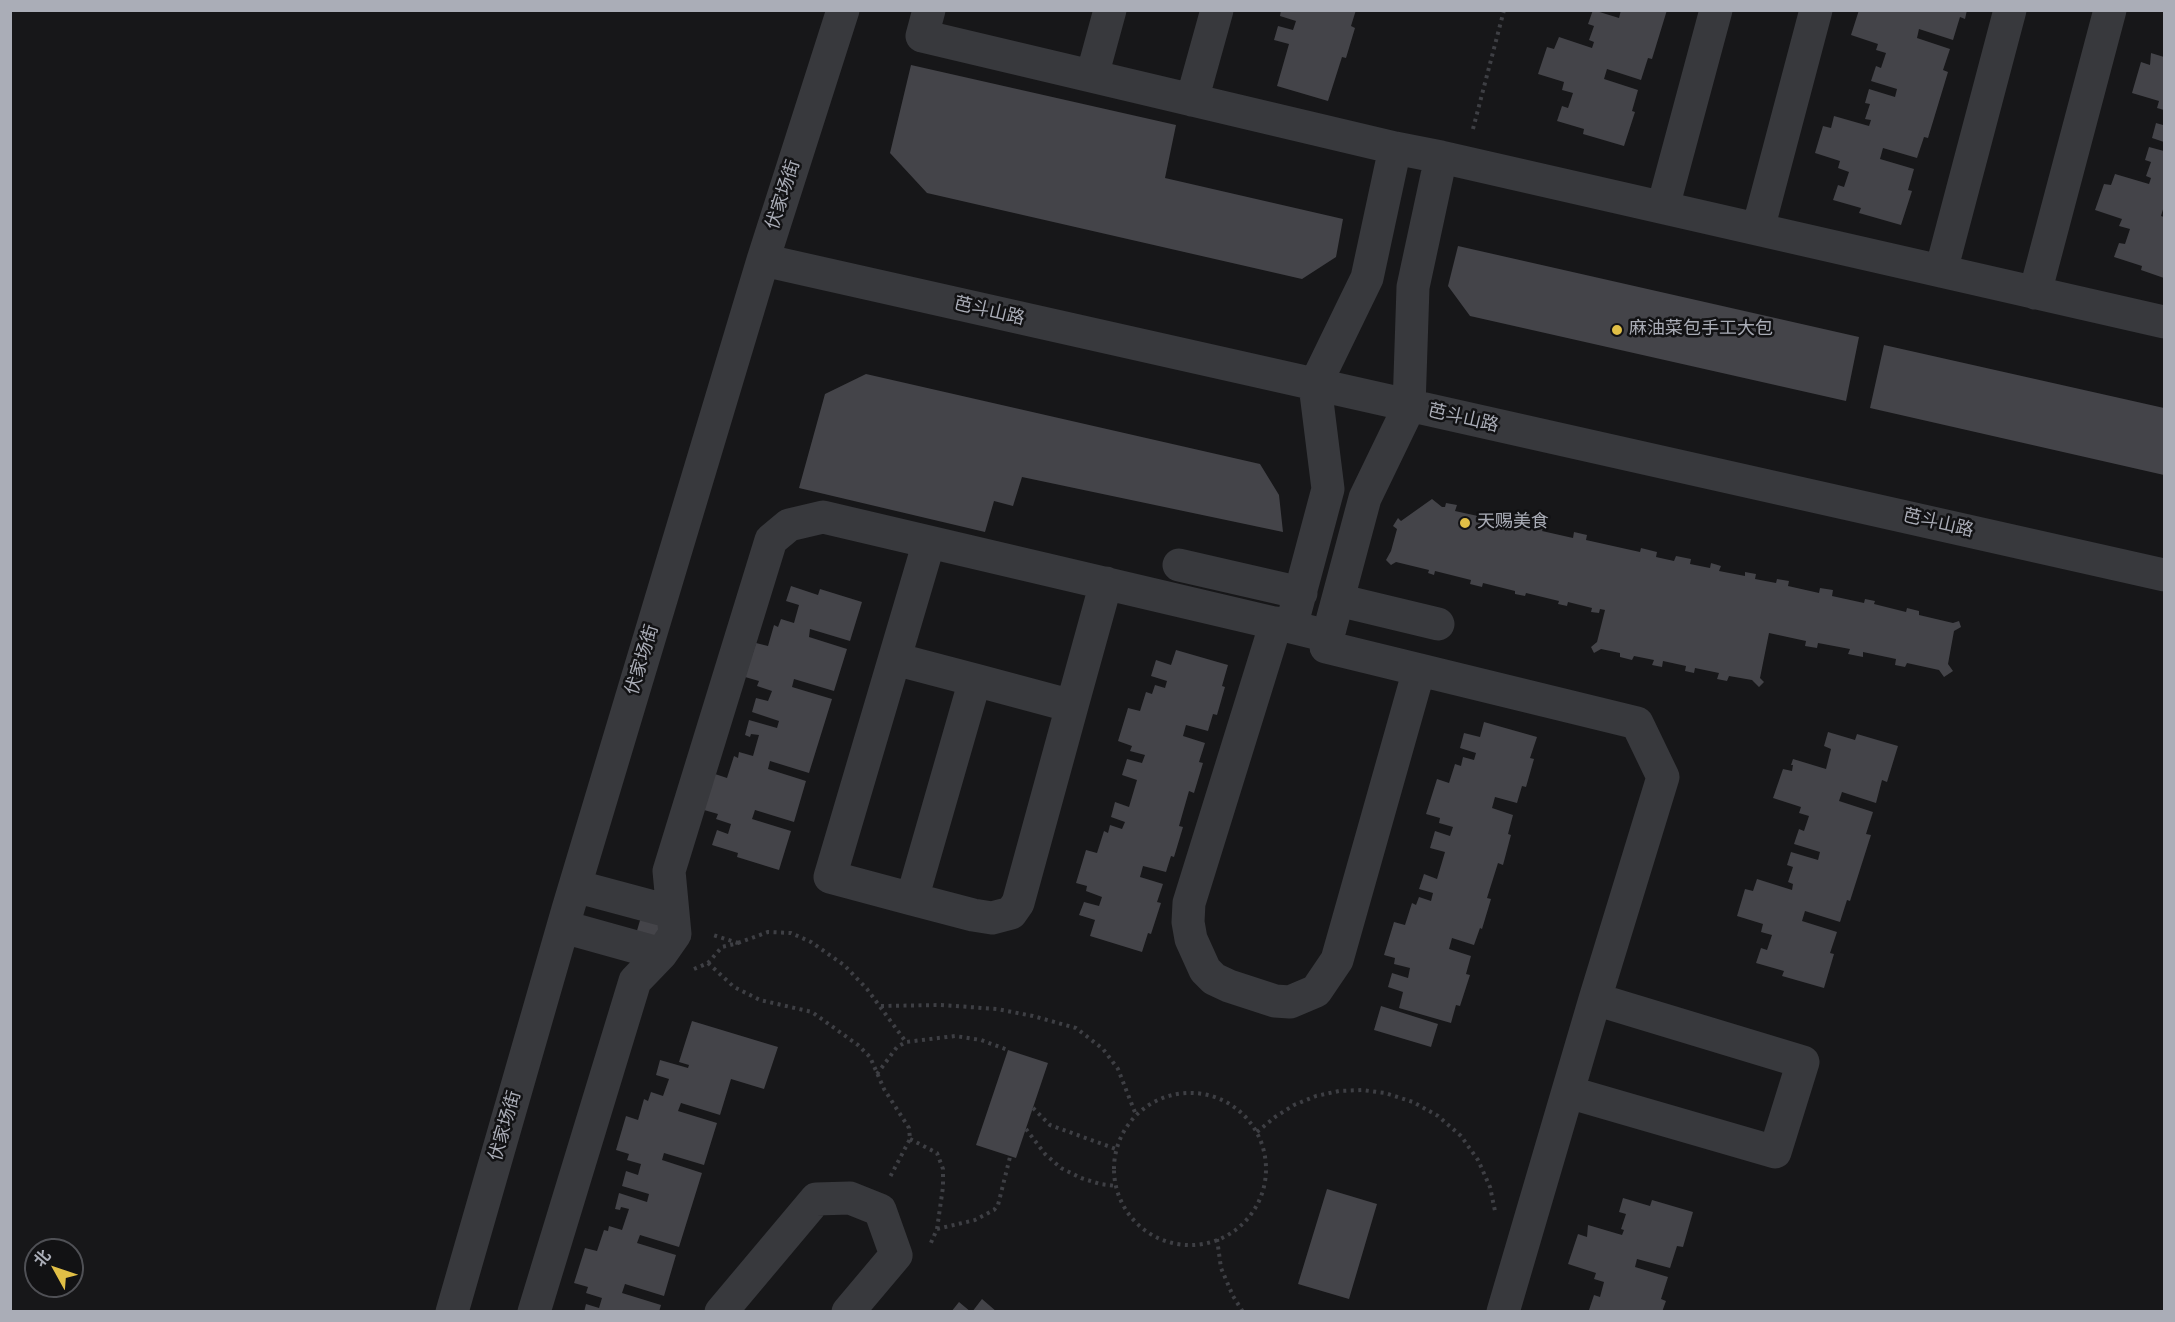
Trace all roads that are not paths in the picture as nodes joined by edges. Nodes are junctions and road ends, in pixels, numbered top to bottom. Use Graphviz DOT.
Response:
graph roads {
  1 [pos="843,10"];
  2 [pos="929,10"];
  3 [pos="1110,10"];
  4 [pos="1217,10"];
  5 [pos="1716,10"];
  6 [pos="1815,10"];
  7 [pos="2010,10"];
  8 [pos="2110,10"];
  9 [pos="1092,76"];
  10 [pos="1192,100"];
  11 [pos="1395,148"];
  12 [pos="1453,159"];
  13 [pos="1663,207"];
  14 [pos="1758,229"];
  15 [pos="763,260"];
  16 [pos="1941,271"];
  17 [pos="2035,293"];
  18 [pos="2164,322"];
  19 [pos="1315,385"];
  20 [pos="1409,407"];
  21 [pos="929,542"];
  22 [pos="1179,565"];
  23 [pos="2164,575"];
  24 [pos="1106,583"];
  25 [pos="1301,592"];
  26 [pos="1338,600"];
  27 [pos="1438,624"];
  28 [pos="1284,625"];
  29 [pos="1328,636"];
  30 [pos="895,658"];
  31 [pos="1419,670"];
  32 [pos="975,680"];
  33 [pos="1072,706"];
  34 [pos="575,886"];
  35 [pos="912,899"];
  36 [pos="672,912"];
  37 [pos="564,927"];
  38 [pos="661,954"];
  39 [pos="1595,999"];
  40 [pos="1568,1092"];
  41 [pos="452,1311"];
  42 [pos="534,1311"];
  43 [pos="721,1311"];
  44 [pos="848,1311"];
  45 [pos="1503,1311"];
  1 -- 15 [label="street, 伏家场街"];
  2 -- 9 [label="street"];
  3 -- 9 [label="street"];
  4 -- 10 [label="street"];
  5 -- 13 [label="street"];
  6 -- 14 [label="street"];
  7 -- 16 [label="street"];
  8 -- 17 [label="street"];
  9 -- 10 [label="street"];
  10 -- 11 [label="street"];
  11 -- 12 [label="street"];
  11 -- 19 [label="street"];
  12 -- 13 [label="street"];
  12 -- 20 [label="street"];
  13 -- 14 [label="street"];
  14 -- 16 [label="street"];
  15 -- 19 [label="street, 芭斗山路"];
  15 -- 34 [label="street, 伏家场街"];
  16 -- 17 [label="street"];
  17 -- 18 [label="street"];
  19 -- 20 [label="street, 芭斗山路"];
  19 -- 25 [label="street"];
  20 -- 23 [label="street, 芭斗山路"];
  20 -- 26 [label="street"];
  21 -- 24 [label="street"];
  21 -- 30 [label="street"];
  21 -- 36 [label="street"];
  22 -- 25 [label="street"];
  24 -- 28 [label="street"];
  24 -- 33 [label="street"];
  25 -- 28 [label="street"];
  26 -- 27 [label="street"];
  26 -- 29 [label="street"];
  28 -- 29 [label="street"];
  28 -- 31 [label="street"];
  29 -- 31 [label="street"];
  30 -- 32 [label="street"];
  30 -- 35 [label="street"];
  31 -- 39 [label="street"];
  32 -- 33 [label="street"];
  32 -- 35 [label="street"];
  33 -- 35 [label="street"];
  34 -- 36 [label="street"];
  34 -- 37 [label="street, 伏家场街"];
  36 -- 38 [label="street"];
  37 -- 38 [label="street"];
  37 -- 41 [label="street, 伏家场街"];
  38 -- 42 [label="street"];
  39 -- 40 [label="street"];
  39 -- 40 [label="street"];
  40 -- 45 [label="street"];
  43 -- 44 [label="street"];
}
